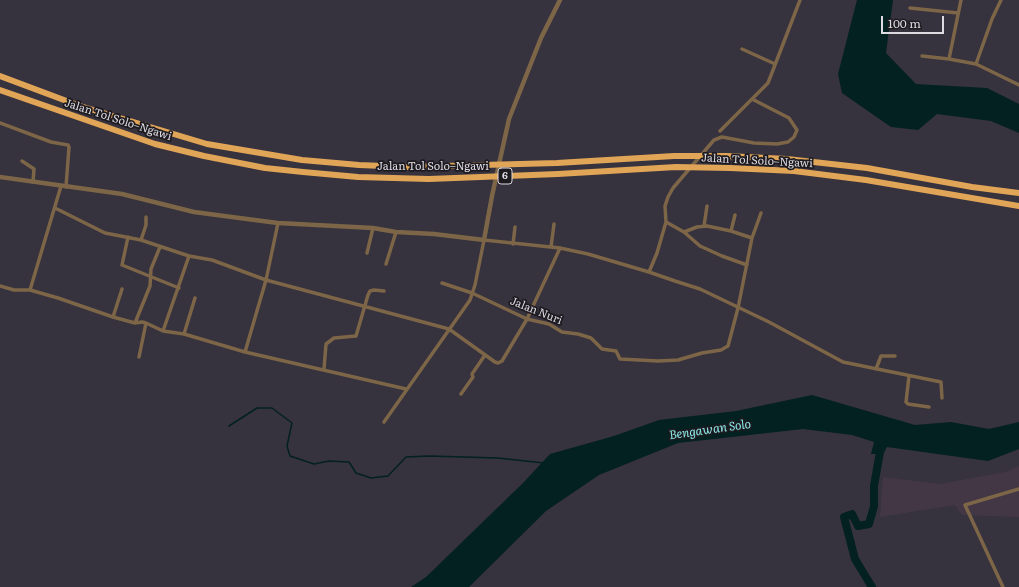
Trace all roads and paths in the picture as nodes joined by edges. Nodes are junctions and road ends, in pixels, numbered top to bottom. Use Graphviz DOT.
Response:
graph roads {
  1 [pos="560,0"];
  2 [pos="800,0"];
  3 [pos="962,0"];
  4 [pos="1001,0"];
  5 [pos="910,8"];
  6 [pos="958,13"];
  7 [pos="742,49"];
  8 [pos="922,56"];
  9 [pos="949,59"];
  10 [pos="775,64"];
  11 [pos="976,64"];
  12 [pos="0,76"];
  13 [pos="1019,85"];
  14 [pos="0,90"];
  15 [pos="752,99"];
  16 [pos="0,123"];
  17 [pos="720,131"];
  18 [pos="22,161"];
  19 [pos="0,177"];
  20 [pos="33,182"];
  21 [pos="61,186"];
  22 [pos="66,187"];
  23 [pos="1019,193"];
  24 [pos="707,206"];
  25 [pos="1019,206"];
  26 [pos="55,208"];
  27 [pos="761,212"];
  28 [pos="735,215"];
  29 [pos="146,217"];
  30 [pos="666,222"];
  31 [pos="278,223"];
  32 [pos="554,224"];
  33 [pos="515,226"];
  34 [pos="704,226"];
  35 [pos="373,228"];
  36 [pos="731,231"];
  37 [pos="396,232"];
  38 [pos="684,232"];
  39 [pos="128,238"];
  40 [pos="752,238"];
  41 [pos="141,240"];
  42 [pos="484,240"];
  43 [pos="513,244"];
  44 [pos="160,247"];
  45 [pos="551,247"];
  46 [pos="560,248"];
  47 [pos="367,253"];
  48 [pos="189,256"];
  49 [pos="386,264"];
  50 [pos="747,265"];
  51 [pos="649,272"];
  52 [pos="151,277"];
  53 [pos="266,280"];
  54 [pos="442,283"];
  55 [pos="0,286"];
  56 [pos="179,288"];
  57 [pos="122,289"];
  58 [pos="30,290"];
  59 [pos="384,292"];
  60 [pos="472,294"];
  61 [pos="195,298"];
  62 [pos="364,306"];
  63 [pos="738,308"];
  64 [pos="113,317"];
  65 [pos="527,319"];
  66 [pos="135,323"];
  67 [pos="146,323"];
  68 [pos="449,329"];
  69 [pos="163,331"];
  70 [pos="184,334"];
  71 [pos="244,352"];
  72 [pos="485,355"];
  73 [pos="895,356"];
  74 [pos="139,357"];
  75 [pos="324,369"];
  76 [pos="876,369"];
  77 [pos="909,376"];
  78 [pos="406,389"];
  79 [pos="461,394"];
  80 [pos="942,398"];
  81 [pos="928,407"];
  82 [pos="384,422"];
  83 [pos="1019,490"];
  84 [pos="1003,587"];
  1 -- 42 [label="street"];
  2 -- 10 [label="street"];
  3 -- 6 [label="street"];
  4 -- 11 [label="street"];
  5 -- 6 [label="street"];
  6 -- 9 [label="street"];
  7 -- 10 [label="street"];
  8 -- 9 [label="street"];
  9 -- 11 [label="street"];
  10 -- 15 [label="street"];
  11 -- 13 [label="street"];
  12 -- 23 [label="highway, Jalan Tol Solo–Ngawi / 6"];
  14 -- 25 [label="highway, Jalan Tol Solo–Ngawi / 6"];
  15 -- 17 [label="street"];
  15 -- 30 [label="street"];
  16 -- 22 [label="street"];
  18 -- 20 [label="street"];
  19 -- 20 [label="street"];
  20 -- 21 [label="street"];
  21 -- 22 [label="street"];
  21 -- 26 [label="street"];
  22 -- 31 [label="street"];
  24 -- 34 [label="street"];
  26 -- 39 [label="street"];
  26 -- 58 [label="street"];
  27 -- 40 [label="street"];
  28 -- 36 [label="street"];
  29 -- 41 [label="street"];
  30 -- 38 [label="street"];
  30 -- 51 [label="street"];
  31 -- 35 [label="street"];
  31 -- 53 [label="street"];
  32 -- 45 [label="street"];
  33 -- 43 [label="street"];
  34 -- 36 [label="street"];
  34 -- 38 [label="street"];
  35 -- 37 [label="street"];
  35 -- 47 [label="street"];
  36 -- 40 [label="street"];
  37 -- 42 [label="street"];
  37 -- 49 [label="street"];
  38 -- 50 [label="street"];
  39 -- 41 [label="street"];
  39 -- 52 [label="street"];
  40 -- 50 [label="street"];
  41 -- 44 [label="street"];
  42 -- 43 [label="street"];
  42 -- 60 [label="street"];
  43 -- 45 [label="street"];
  44 -- 48 [label="street"];
  44 -- 52 [label="street"];
  45 -- 46 [label="street"];
  46 -- 51 [label="street"];
  46 -- 65 [label="street"];
  48 -- 53 [label="street"];
  48 -- 56 [label="street"];
  50 -- 63 [label="street"];
  51 -- 63 [label="street"];
  52 -- 56 [label="street"];
  52 -- 66 [label="street"];
  53 -- 62 [label="street"];
  53 -- 71 [label="street"];
  54 -- 60 [label="street, Jalan Nuri"];
  55 -- 58 [label="street"];
  56 -- 69 [label="street"];
  57 -- 64 [label="street"];
  58 -- 64 [label="street"];
  59 -- 62 [label="street"];
  60 -- 65 [label="street, Jalan Nuri"];
  60 -- 68 [label="street"];
  61 -- 70 [label="street"];
  62 -- 68 [label="street"];
  62 -- 75 [label="street"];
  63 -- 65 [label="street, Jalan Nuri"];
  63 -- 76 [label="street"];
  64 -- 66 [label="street"];
  65 -- 72 [label="street"];
  66 -- 67 [label="street"];
  67 -- 69 [label="street"];
  67 -- 74 [label="street"];
  68 -- 72 [label="street"];
  68 -- 78 [label="street"];
  69 -- 70 [label="street"];
  70 -- 71 [label="street"];
  71 -- 75 [label="street"];
  72 -- 79 [label="street"];
  73 -- 76 [label="street"];
  75 -- 78 [label="street"];
  76 -- 77 [label="street"];
  77 -- 80 [label="street"];
  77 -- 81 [label="street"];
  78 -- 82 [label="street"];
  83 -- 84 [label="street"];
}
